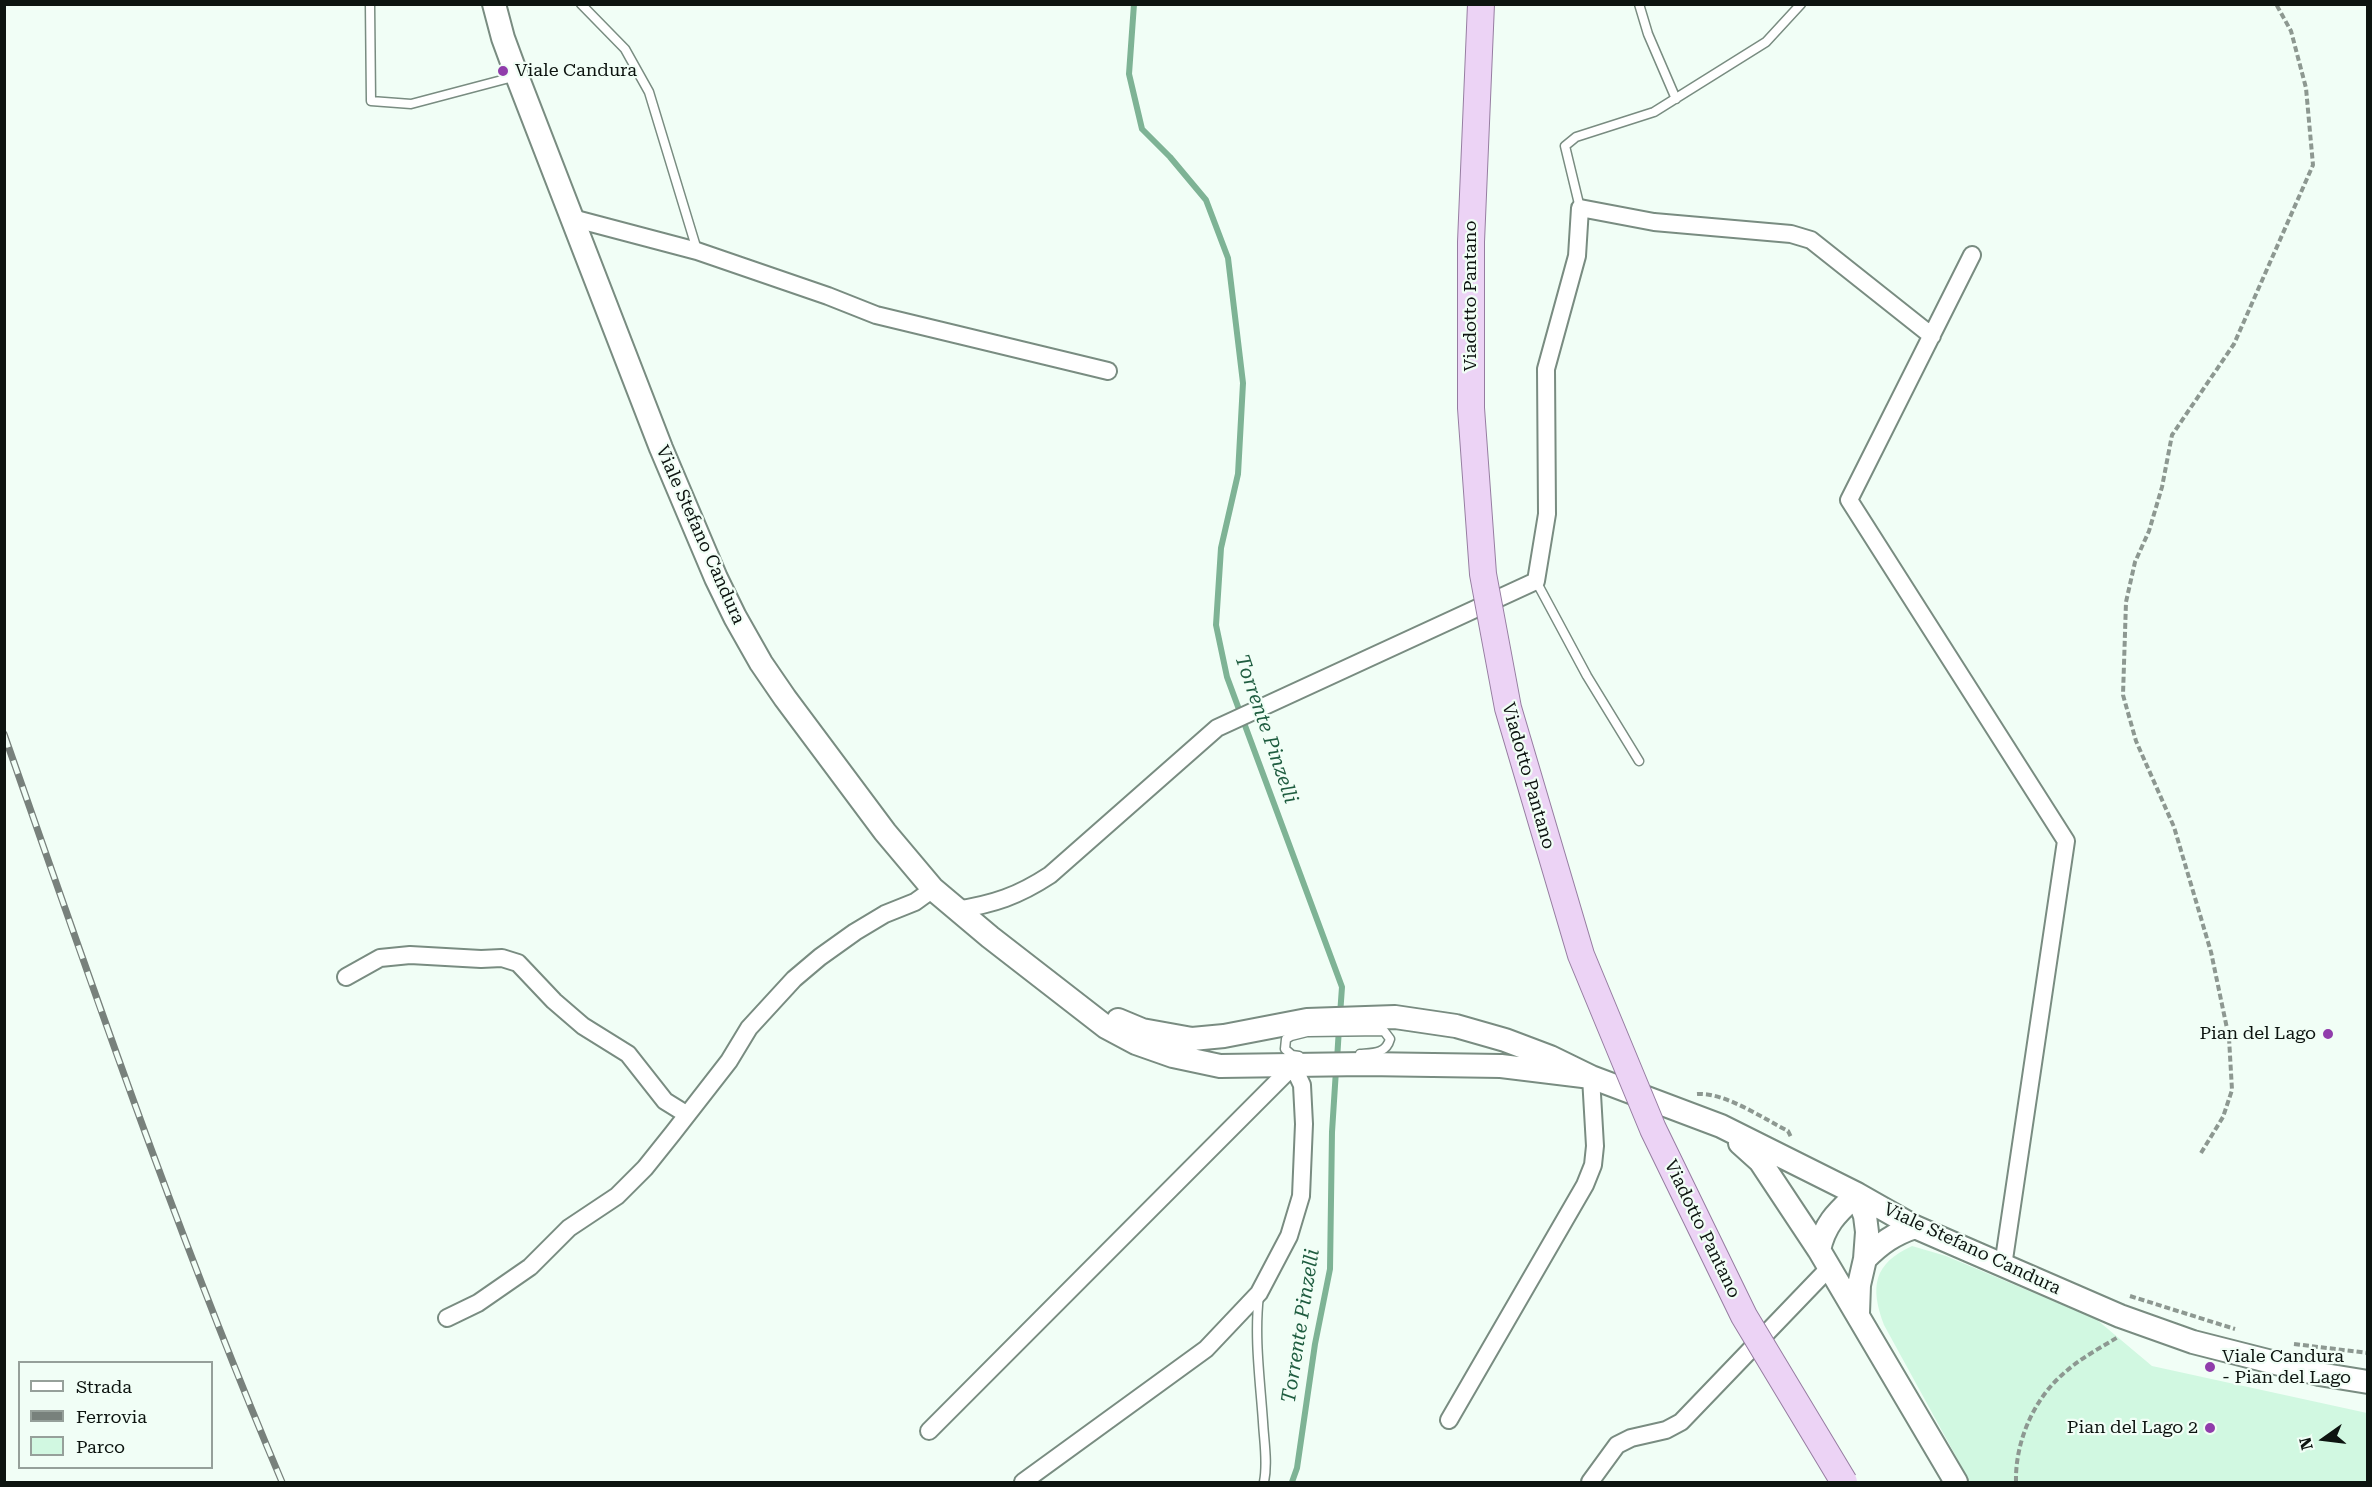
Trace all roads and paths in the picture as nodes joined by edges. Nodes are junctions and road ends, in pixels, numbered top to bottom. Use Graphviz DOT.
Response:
graph roads {
  1 [pos="370,4"];
  2 [pos="494,4"];
  3 [pos="581,4"];
  4 [pos="1480,4"];
  5 [pos="1638,4"];
  6 [pos="1801,4"];
  7 [pos="2276,4"];
  8 [pos="517,76"];
  9 [pos="1676,99"];
  10 [pos="1580,207"];
  11 [pos="572,218"];
  12 [pos="697,251"];
  13 [pos="1972,255"];
  14 [pos="1932,336"];
  15 [pos="1108,371"];
  16 [pos="1536,581"];
  17 [pos="1640,761"];
  18 [pos="933,888"];
  19 [pos="956,910"];
  20 [pos="346,976"];
  21 [pos="1073,1000"];
  22 [pos="1358,1024"];
  23 [pos="1308,1026"];
  24 [pos="1330,1026"];
  25 [pos="1333,1061"];
  26 [pos="1592,1077"];
  27 [pos="686,1114"];
  28 [pos="1722,1126"];
  29 [pos="2200,1153"];
  30 [pos="1857,1194"];
  31 [pos="1916,1227"];
  32 [pos="1824,1259"];
  33 [pos="1865,1259"];
  34 [pos="2003,1266"];
  35 [pos="1259,1293"];
  36 [pos="2120,1294"];
  37 [pos="1858,1313"];
  38 [pos="447,1318"];
  39 [pos="2138,1323"];
  40 [pos="2236,1329"];
  41 [pos="2288,1342"];
  42 [pos="2367,1353"];
  43 [pos="2367,1382"];
  44 [pos="1449,1420"];
  45 [pos="928,1431"];
  46 [pos="1023,1482"];
  47 [pos="1264,1482"];
  48 [pos="1590,1482"];
  49 [pos="1844,1482"];
  50 [pos="1956,1482"];
  51 [pos="2016,1482"];
  1 -- 8 [label="lane"];
  2 -- 8 [label="main road, Viale Stefano Candura"];
  3 -- 12 [label="lane"];
  4 -- 49 [label="main road, Viadotto Pantano, bridge"];
  5 -- 9 [label="lane"];
  6 -- 9 [label="lane"];
  7 -- 29 [label="path"];
  8 -- 11 [label="main road, Viale Stefano Candura"];
  9 -- 10 [label="lane"];
  10 -- 14 [label="street"];
  10 -- 16 [label="street"];
  11 -- 12 [label="street"];
  11 -- 18 [label="main road, Viale Stefano Candura"];
  12 -- 15 [label="street"];
  13 -- 14 [label="street"];
  14 -- 34 [label="street"];
  16 -- 17 [label="lane"];
  16 -- 19 [label="street"];
  18 -- 19 [label="main road, Viale Stefano Candura"];
  18 -- 27 [label="street"];
  19 -- 21 [label="main road, Viale Stefano Candura"];
  20 -- 27 [label="street"];
  21 -- 23 [label="main road, Viale Stefano Candura"];
  21 -- 25 [label="main road, Viale Stefano Candura"];
  22 -- 23 [label="main road, Viale Stefano Candura"];
  22 -- 24 [label="lane"];
  22 -- 24 [label="lane"];
  22 -- 25 [label="lane"];
  22 -- 26 [label="main road, Viale Stefano Candura"];
  23 -- 24 [label="lane"];
  23 -- 25 [label="lane"];
  25 -- 26 [label="main road, Viale Stefano Candura"];
  25 -- 35 [label="street"];
  25 -- 45 [label="street"];
  26 -- 28 [label="main road, Viale Stefano Candura"];
  26 -- 44 [label="street"];
  27 -- 38 [label="street"];
  28 -- 30 [label="main road, Viale Stefano Candura"];
  28 -- 32 [label="main road"];
  30 -- 31 [label="main road, Viale Stefano Candura"];
  30 -- 32 [label="main road"];
  30 -- 33 [label="main road"];
  31 -- 33 [label="main road"];
  31 -- 34 [label="main road, Viale Stefano Candura"];
  32 -- 37 [label="main road"];
  32 -- 48 [label="street"];
  33 -- 37 [label="main road"];
  34 -- 39 [label="main road, Viale Stefano Candura"];
  35 -- 46 [label="street"];
  35 -- 47 [label="lane"];
  36 -- 40 [label="path"];
  37 -- 50 [label="main road"];
  39 -- 43 [label="main road, Viale Stefano Candura"];
  39 -- 51 [label="path"];
  41 -- 42 [label="path"];
}
